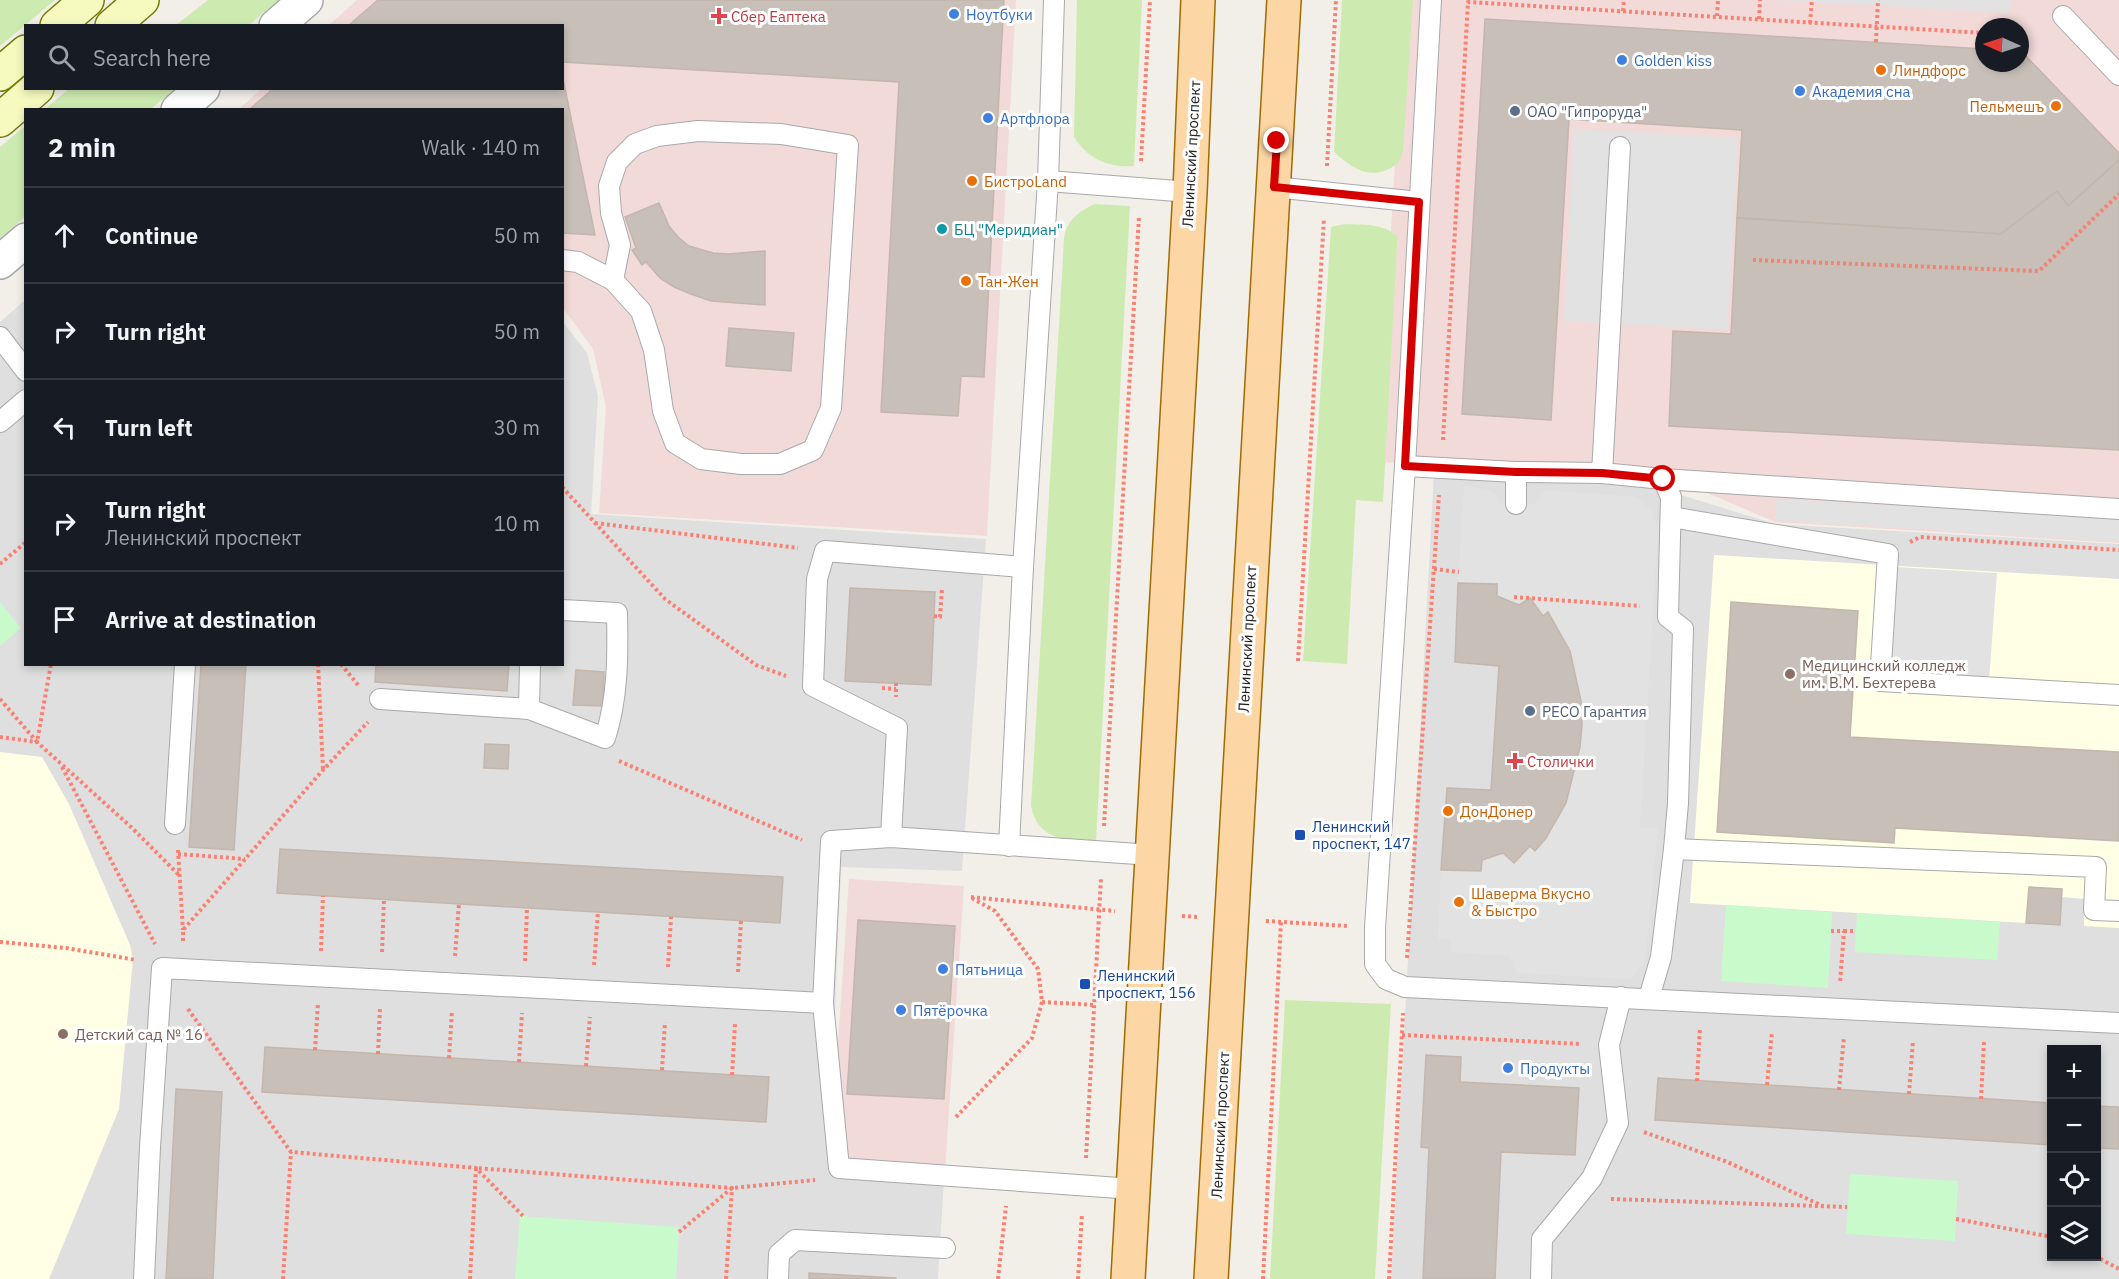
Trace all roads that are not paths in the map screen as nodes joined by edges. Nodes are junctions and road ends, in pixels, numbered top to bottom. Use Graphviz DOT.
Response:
graph roads {
  1 [pos="87,0"];
  2 [pos="142,0"];
  3 [pos="306,0"];
  4 [pos="1054,0"];
  5 [pos="1198,0"];
  6 [pos="1284,0"];
  7 [pos="1431,0"];
  8 [pos="2063,16"];
  9 [pos="59,24"];
  10 [pos="114,24"];
  11 [pos="278,24"];
  12 [pos="24,54"];
  13 [pos="0,74"];
  14 [pos="2119,75"];
  15 [pos="35,90"];
  16 [pos="201,90"];
  17 [pos="180,108"];
  18 [pos="0,120"];
  19 [pos="1620,147"];
  20 [pos="1048,181"];
  21 [pos="1274,187"];
  22 [pos="1190,192"];
  23 [pos="1419,202"];
  24 [pos="24,242"];
  25 [pos="564,260"];
  26 [pos="0,262"];
  27 [pos="613,280"];
  28 [pos="0,337"];
  29 [pos="24,367"];
  30 [pos="24,402"];
  31 [pos="0,422"];
  32 [pos="1405,466"];
  33 [pos="1516,472"];
  34 [pos="1602,473"];
  35 [pos="1663,479"];
  36 [pos="1516,504"];
  37 [pos="2119,509"];
  38 [pos="1671,517"];
  39 [pos="1023,567"];
  40 [pos="564,609"];
  41 [pos="185,666"];
  42 [pos="530,666"];
  43 [pos="2119,695"];
  44 [pos="380,699"];
  45 [pos="529,709"];
  46 [pos="175,824"];
  47 [pos="891,837"];
  48 [pos="1009,846"];
  49 [pos="1674,849"];
  50 [pos="1152,855"];
  51 [pos="2119,911"];
  52 [pos="1621,997"];
  53 [pos="1649,998"];
  54 [pos="823,1003"];
  55 [pos="2119,1023"];
  56 [pos="1133,1189"];
  57 [pos="945,1248"];
  58 [pos="144,1279"];
  59 [pos="778,1279"];
  60 [pos="1128,1279"];
  61 [pos="1211,1279"];
  62 [pos="1541,1279"];
  1 -- 9 [label="main road"];
  2 -- 10 [label="main road"];
  3 -- 11 [label="street"];
  4 -- 20 [label="lane"];
  5 -- 22 [label="main road, Ленинский проспект"];
  6 -- 21 [label="main road, Ленинский проспект"];
  7 -- 23 [label="lane"];
  8 -- 14 [label="lane"];
  12 -- 13 [label="main road"];
  15 -- 18 [label="main road"];
  16 -- 17 [label="street"];
  19 -- 34 [label="lane"];
  20 -- 22 [label="lane"];
  20 -- 39 [label="lane"];
  21 -- 23 [label="lane"];
  21 -- 61 [label="main road, Ленинский проспект"];
  22 -- 50 [label="main road, Ленинский проспект"];
  23 -- 32 [label="lane"];
  24 -- 26 [label="street"];
  25 -- 27 [label="lane"];
  27 -- 27 [label="lane"];
  28 -- 29 [label="lane"];
  30 -- 31 [label="lane"];
  32 -- 33 [label="lane"];
  32 -- 52 [label="lane"];
  33 -- 34 [label="lane"];
  33 -- 36 [label="lane"];
  34 -- 35 [label="lane"];
  35 -- 37 [label="lane"];
  35 -- 38 [label="lane"];
  38 -- 43 [label="lane"];
  38 -- 49 [label="lane"];
  39 -- 47 [label="lane"];
  39 -- 48 [label="lane"];
  40 -- 45 [label="lane"];
  41 -- 46 [label="lane"];
  42 -- 45 [label="lane"];
  44 -- 45 [label="lane"];
  47 -- 48 [label="lane"];
  47 -- 54 [label="lane"];
  48 -- 50 [label="lane"];
  49 -- 51 [label="lane"];
  49 -- 53 [label="lane"];
  50 -- 56 [label="main road, Ленинский проспект"];
  52 -- 53 [label="lane"];
  52 -- 62 [label="lane"];
  53 -- 55 [label="lane"];
  54 -- 56 [label="lane"];
  54 -- 58 [label="lane"];
  56 -- 60 [label="main road, Ленинский проспект"];
  57 -- 59 [label="lane"];
}
